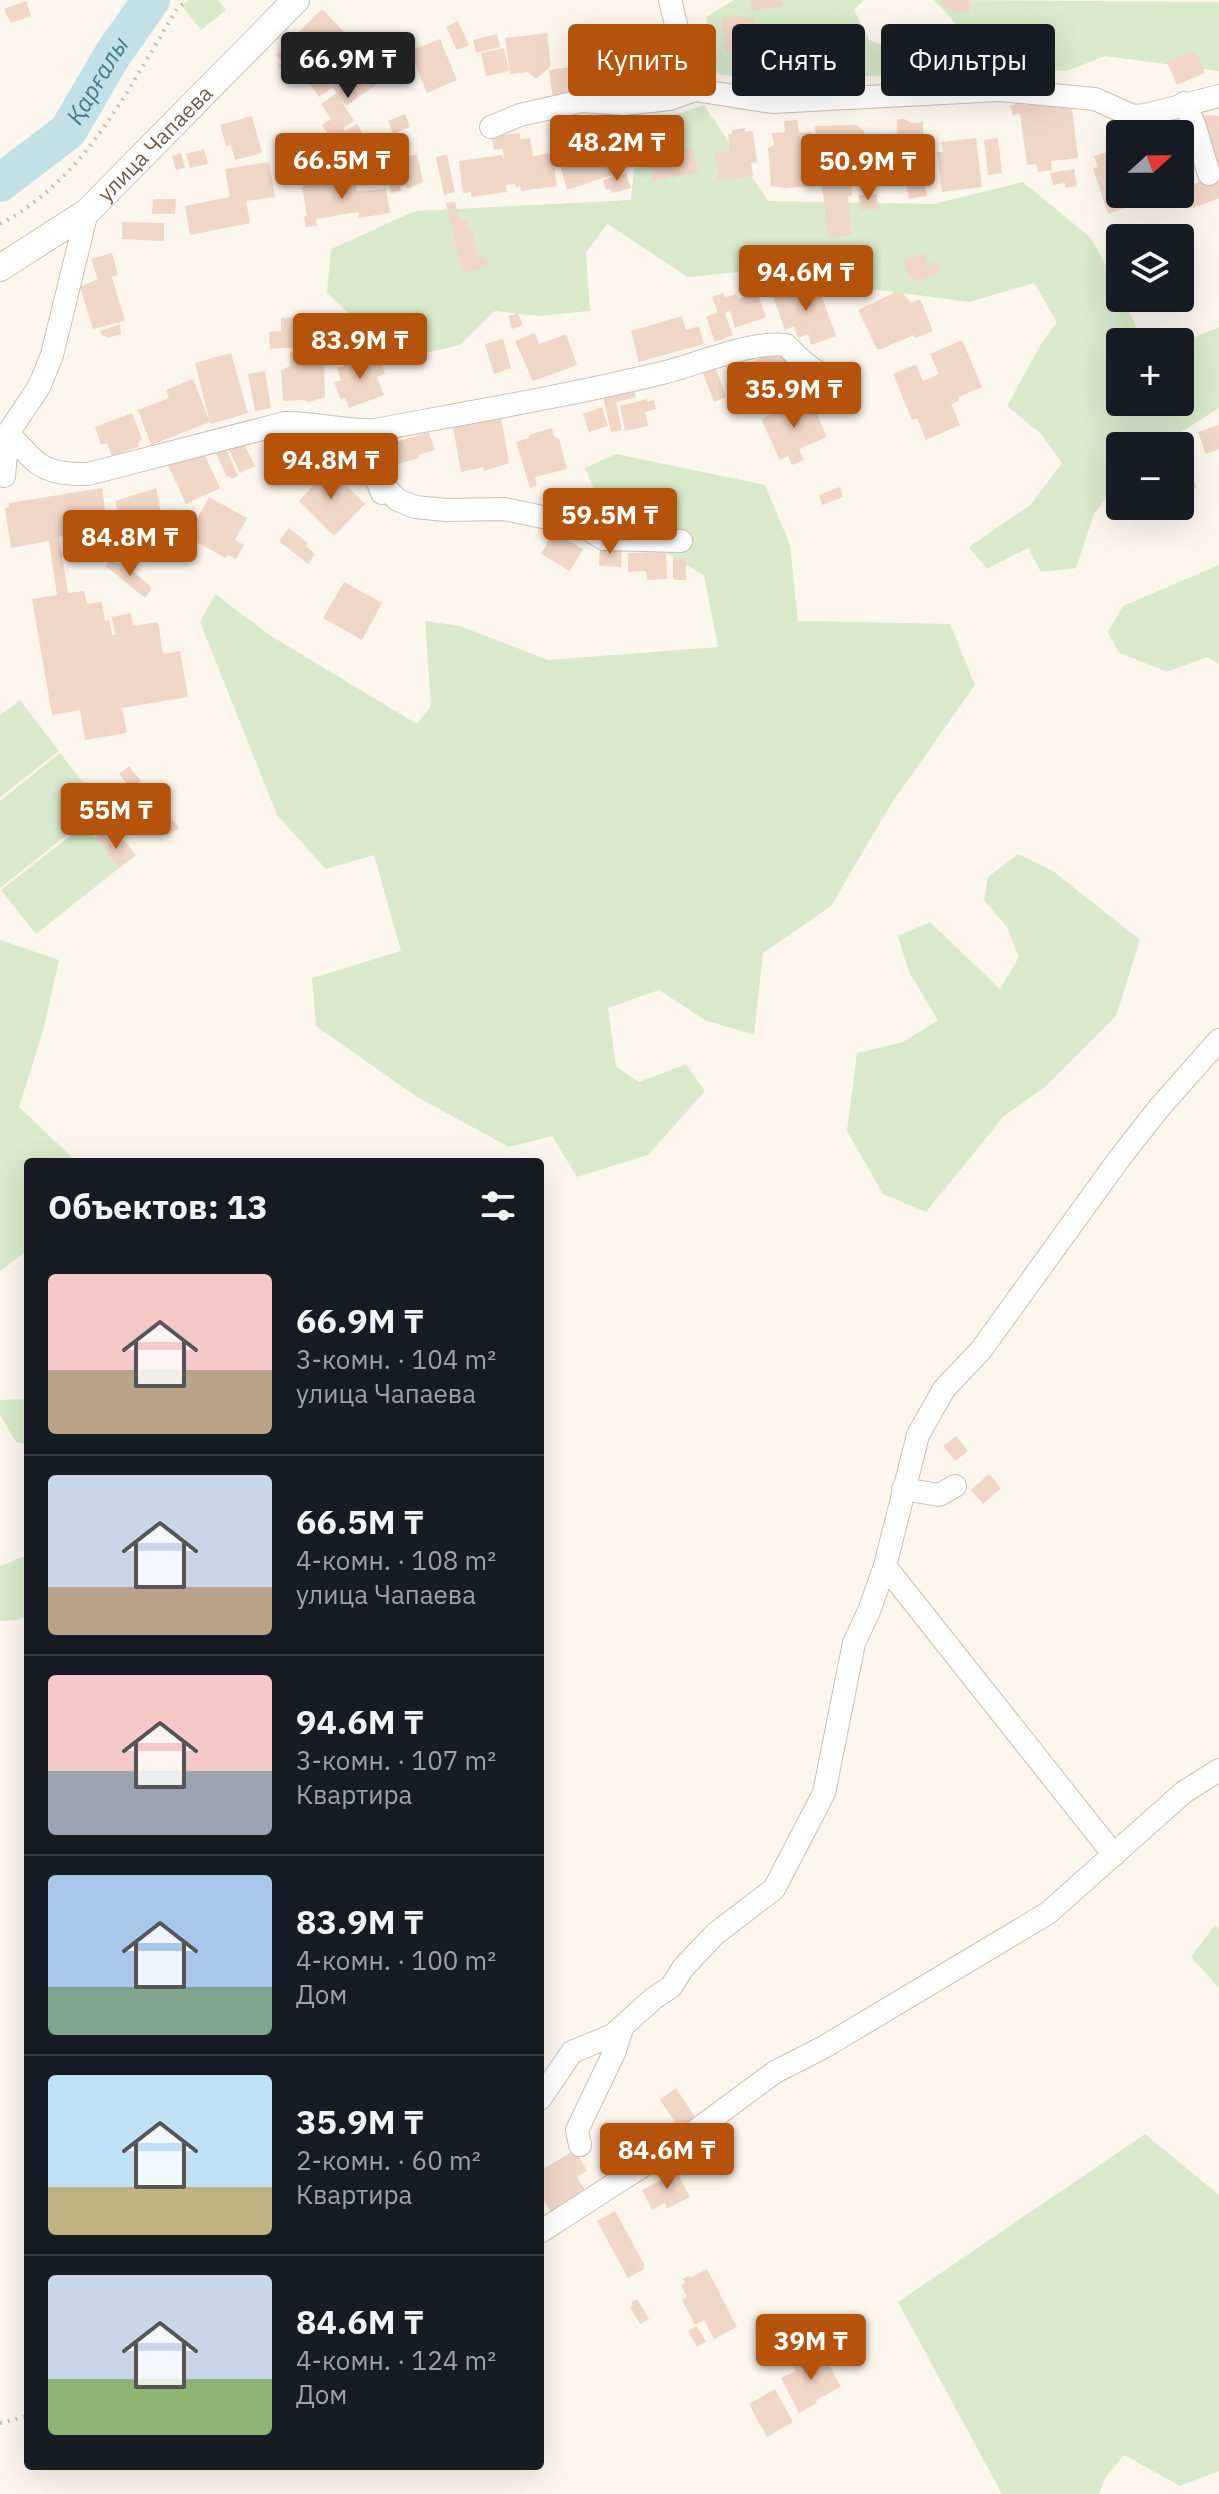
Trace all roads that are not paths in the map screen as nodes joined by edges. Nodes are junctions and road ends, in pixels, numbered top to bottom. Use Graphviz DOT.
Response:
graph roads {
  1 [pos="296,0"];
  2 [pos="670,0"];
  3 [pos="676,24"];
  4 [pos="716,93"];
  5 [pos="678,96"];
  6 [pos="1219,96"];
  7 [pos="1184,103"];
  8 [pos="491,127"];
  9 [pos="1209,174"];
  10 [pos="87,212"];
  11 [pos="0,268"];
  12 [pos="849,377"];
  13 [pos="357,431"];
  14 [pos="4,436"];
  15 [pos="4,476"];
  16 [pos="378,481"];
  17 [pos="388,510"];
  18 [pos="681,541"];
  19 [pos="1219,1040"];
  20 [pos="955,1486"];
  21 [pos="903,1489"];
  22 [pos="885,1566"];
  23 [pos="1219,1770"];
  24 [pos="1114,1855"];
  25 [pos="623,2026"];
  26 [pos="544,2093"];
  27 [pos="580,2145"];
  28 [pos="544,2229"];
  1 -- 10 [label="street, улица Чапаева"];
  2 -- 3 [label="street"];
  4 -- 7 [label="street"];
  5 -- 8 [label="street"];
  6 -- 7 [label="street"];
  7 -- 9 [label="street"];
  10 -- 11 [label="street, улица Чапаева"];
  10 -- 14 [label="street"];
  12 -- 13 [label="street"];
  13 -- 14 [label="street"];
  13 -- 16 [label="street"];
  14 -- 15 [label="street"];
  16 -- 17 [label="street"];
  16 -- 18 [label="street"];
  19 -- 21 [label="street"];
  20 -- 21 [label="street"];
  21 -- 22 [label="street"];
  22 -- 24 [label="street"];
  22 -- 25 [label="street"];
  23 -- 24 [label="street"];
  24 -- 28 [label="street"];
  25 -- 26 [label="street"];
  25 -- 27 [label="street"];
}
